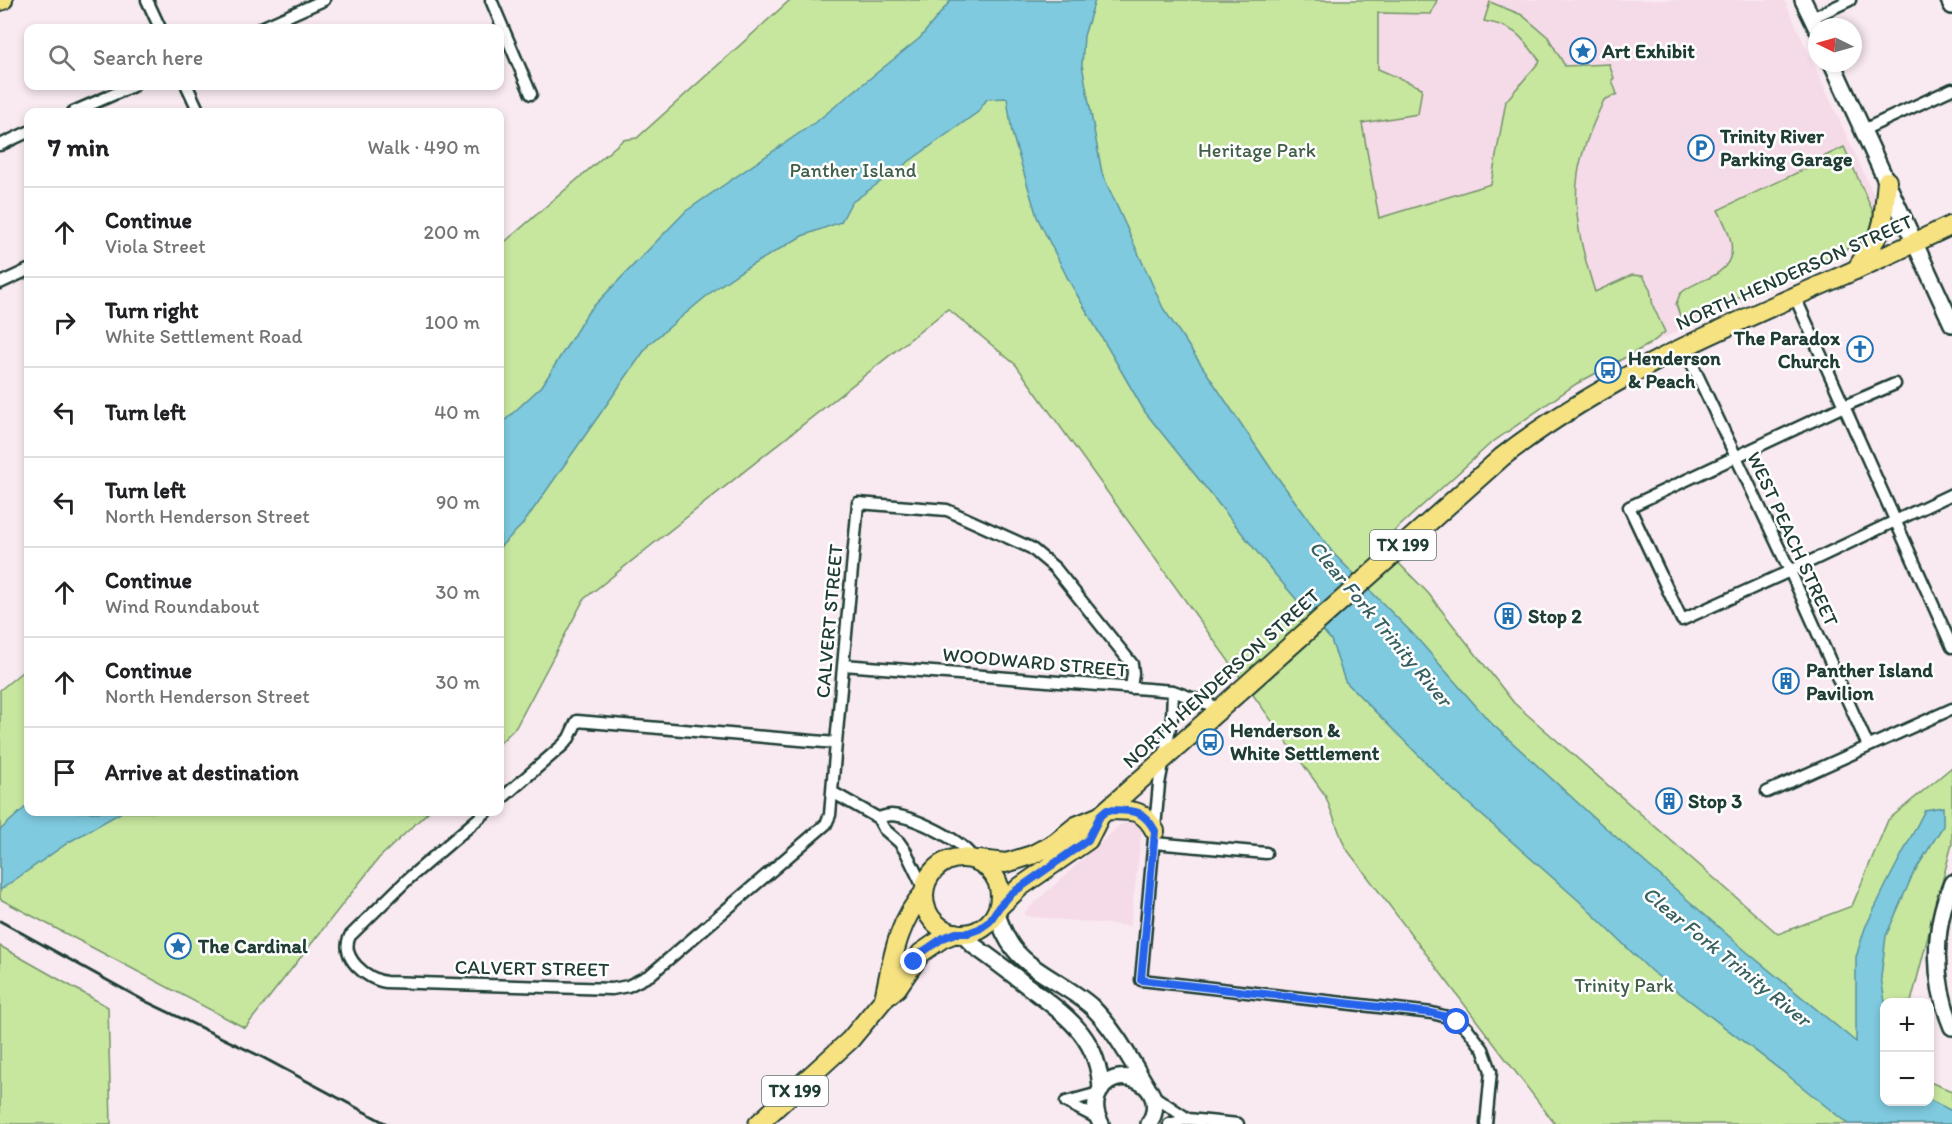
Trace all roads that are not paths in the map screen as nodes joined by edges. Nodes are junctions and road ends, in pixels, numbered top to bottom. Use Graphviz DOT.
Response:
graph roads {
  1 [pos="147,0"];
  2 [pos="324,0"];
  3 [pos="490,0"];
  4 [pos="1803,0"];
  5 [pos="1850,0"];
  6 [pos="1949,0"];
  7 [pos="1952,6"];
  8 [pos="1811,18"];
  9 [pos="1823,18"];
  10 [pos="158,24"];
  11 [pos="270,24"];
  12 [pos="500,24"];
  13 [pos="504,32"];
  14 [pos="1837,72"];
  15 [pos="1952,89"];
  16 [pos="124,90"];
  17 [pos="189,90"];
  18 [pos="531,94"];
  19 [pos="82,108"];
  20 [pos="197,108"];
  21 [pos="1863,130"];
  22 [pos="24,134"];
  23 [pos="0,145"];
  24 [pos="1887,181"];
  25 [pos="1952,225"];
  26 [pos="1917,246"];
  27 [pos="1856,270"];
  28 [pos="24,272"];
  29 [pos="0,283"];
  30 [pos="1795,297"];
  31 [pos="1952,324"];
  32 [pos="1684,347"];
  33 [pos="1895,384"];
  34 [pos="1844,406"];
  35 [pos="1736,458"];
  36 [pos="1952,494"];
  37 [pos="1895,521"];
  38 [pos="1790,571"];
  39 [pos="1952,647"];
  40 [pos="844,665"];
  41 [pos="1131,688"];
  42 [pos="1173,691"];
  43 [pos="1220,708"];
  44 [pos="1952,710"];
  45 [pos="836,743"];
  46 [pos="1868,746"];
  47 [pos="1165,759"];
  48 [pos="832,792"];
  49 [pos="1767,792"];
  50 [pos="504,797"];
  51 [pos="1103,813"];
  52 [pos="481,816"];
  53 [pos="878,818"];
  54 [pos="1155,837"];
  55 [pos="1266,853"];
  56 [pos="976,860"];
  57 [pos="1952,884"];
  58 [pos="924,891"];
  59 [pos="997,910"];
  60 [pos="959,934"];
  61 [pos="884,999"];
  62 [pos="1952,1027"];
  63 [pos="1149,1091"];
  64 [pos="1100,1092"];
  65 [pos="1188,1119"];
  66 [pos="1099,1122"];
  67 [pos="758,1124"];
  68 [pos="1149,1124"];
  69 [pos="1169,1124"];
  70 [pos="1238,1124"];
  71 [pos="1486,1124"];
  1 -- 10 [label="street"];
  2 -- 11 [label="street"];
  3 -- 12 [label="street"];
  4 -- 8 [label="main road"];
  5 -- 9 [label="street"];
  6 -- 7 [label="main road"];
  13 -- 18 [label="street"];
  14 -- 21 [label="main road"];
  15 -- 21 [label="street"];
  16 -- 19 [label="street"];
  17 -- 20 [label="street"];
  21 -- 24 [label="main road"];
  22 -- 23 [label="street"];
  24 -- 26 [label="main road"];
  24 -- 27 [label="main road"];
  25 -- 26 [label="main road, NORTH HENDERSON STREET / TX 199"];
  26 -- 27 [label="main road, NORTH HENDERSON STREET / TX 199"];
  26 -- 31 [label="main road"];
  27 -- 30 [label="main road, NORTH HENDERSON STREET / TX 199"];
  28 -- 29 [label="street"];
  30 -- 32 [label="main road, NORTH HENDERSON STREET / TX 199"];
  30 -- 34 [label="street"];
  32 -- 35 [label="street, WEST PEACH STREET"];
  32 -- 43 [label="main road, NORTH HENDERSON STREET / TX 199"];
  33 -- 34 [label="street"];
  34 -- 35 [label="street"];
  34 -- 37 [label="street"];
  35 -- 38 [label="street, WEST PEACH STREET"];
  35 -- 38 [label="street"];
  36 -- 37 [label="street"];
  37 -- 38 [label="street"];
  37 -- 39 [label="street"];
  38 -- 46 [label="street, WEST PEACH STREET"];
  40 -- 41 [label="street, WOODWARD STREET"];
  40 -- 41 [label="street, CALVERT STREET"];
  40 -- 45 [label="street, CALVERT STREET"];
  41 -- 42 [label="street, WOODWARD STREET"];
  42 -- 43 [label="street, WOODWARD STREET"];
  42 -- 47 [label="street"];
  43 -- 47 [label="main road, NORTH HENDERSON STREET / TX 199"];
  44 -- 46 [label="street"];
  45 -- 48 [label="street, CALVERT STREET"];
  45 -- 50 [label="street"];
  46 -- 49 [label="street"];
  47 -- 51 [label="main road, NORTH HENDERSON STREET / TX 199"];
  47 -- 54 [label="street"];
  48 -- 52 [label="street, CALVERT STREET"];
  48 -- 53 [label="street"];
  51 -- 54 [label="main road"];
  51 -- 56 [label="main road, NORTH HENDERSON STREET / TX 199"];
  51 -- 59 [label="main road, NORTH HENDERSON STREET / TX 199"];
  53 -- 56 [label="street"];
  53 -- 58 [label="street"];
  54 -- 55 [label="street"];
  54 -- 71 [label="street"];
  56 -- 58 [label="main road"];
  56 -- 59 [label="main road"];
  57 -- 62 [label="main road"];
  58 -- 60 [label="main road"];
  58 -- 61 [label="main road"];
  59 -- 60 [label="main road"];
  59 -- 63 [label="main road"];
  60 -- 61 [label="main road"];
  60 -- 64 [label="main road"];
  61 -- 67 [label="main road, TX 199"];
  63 -- 64 [label="main road"];
  63 -- 65 [label="street"];
  63 -- 68 [label="main road"];
  64 -- 66 [label="main road"];
  64 -- 66 [label="street"];
  65 -- 69 [label="street"];
  65 -- 70 [label="street"];
}
